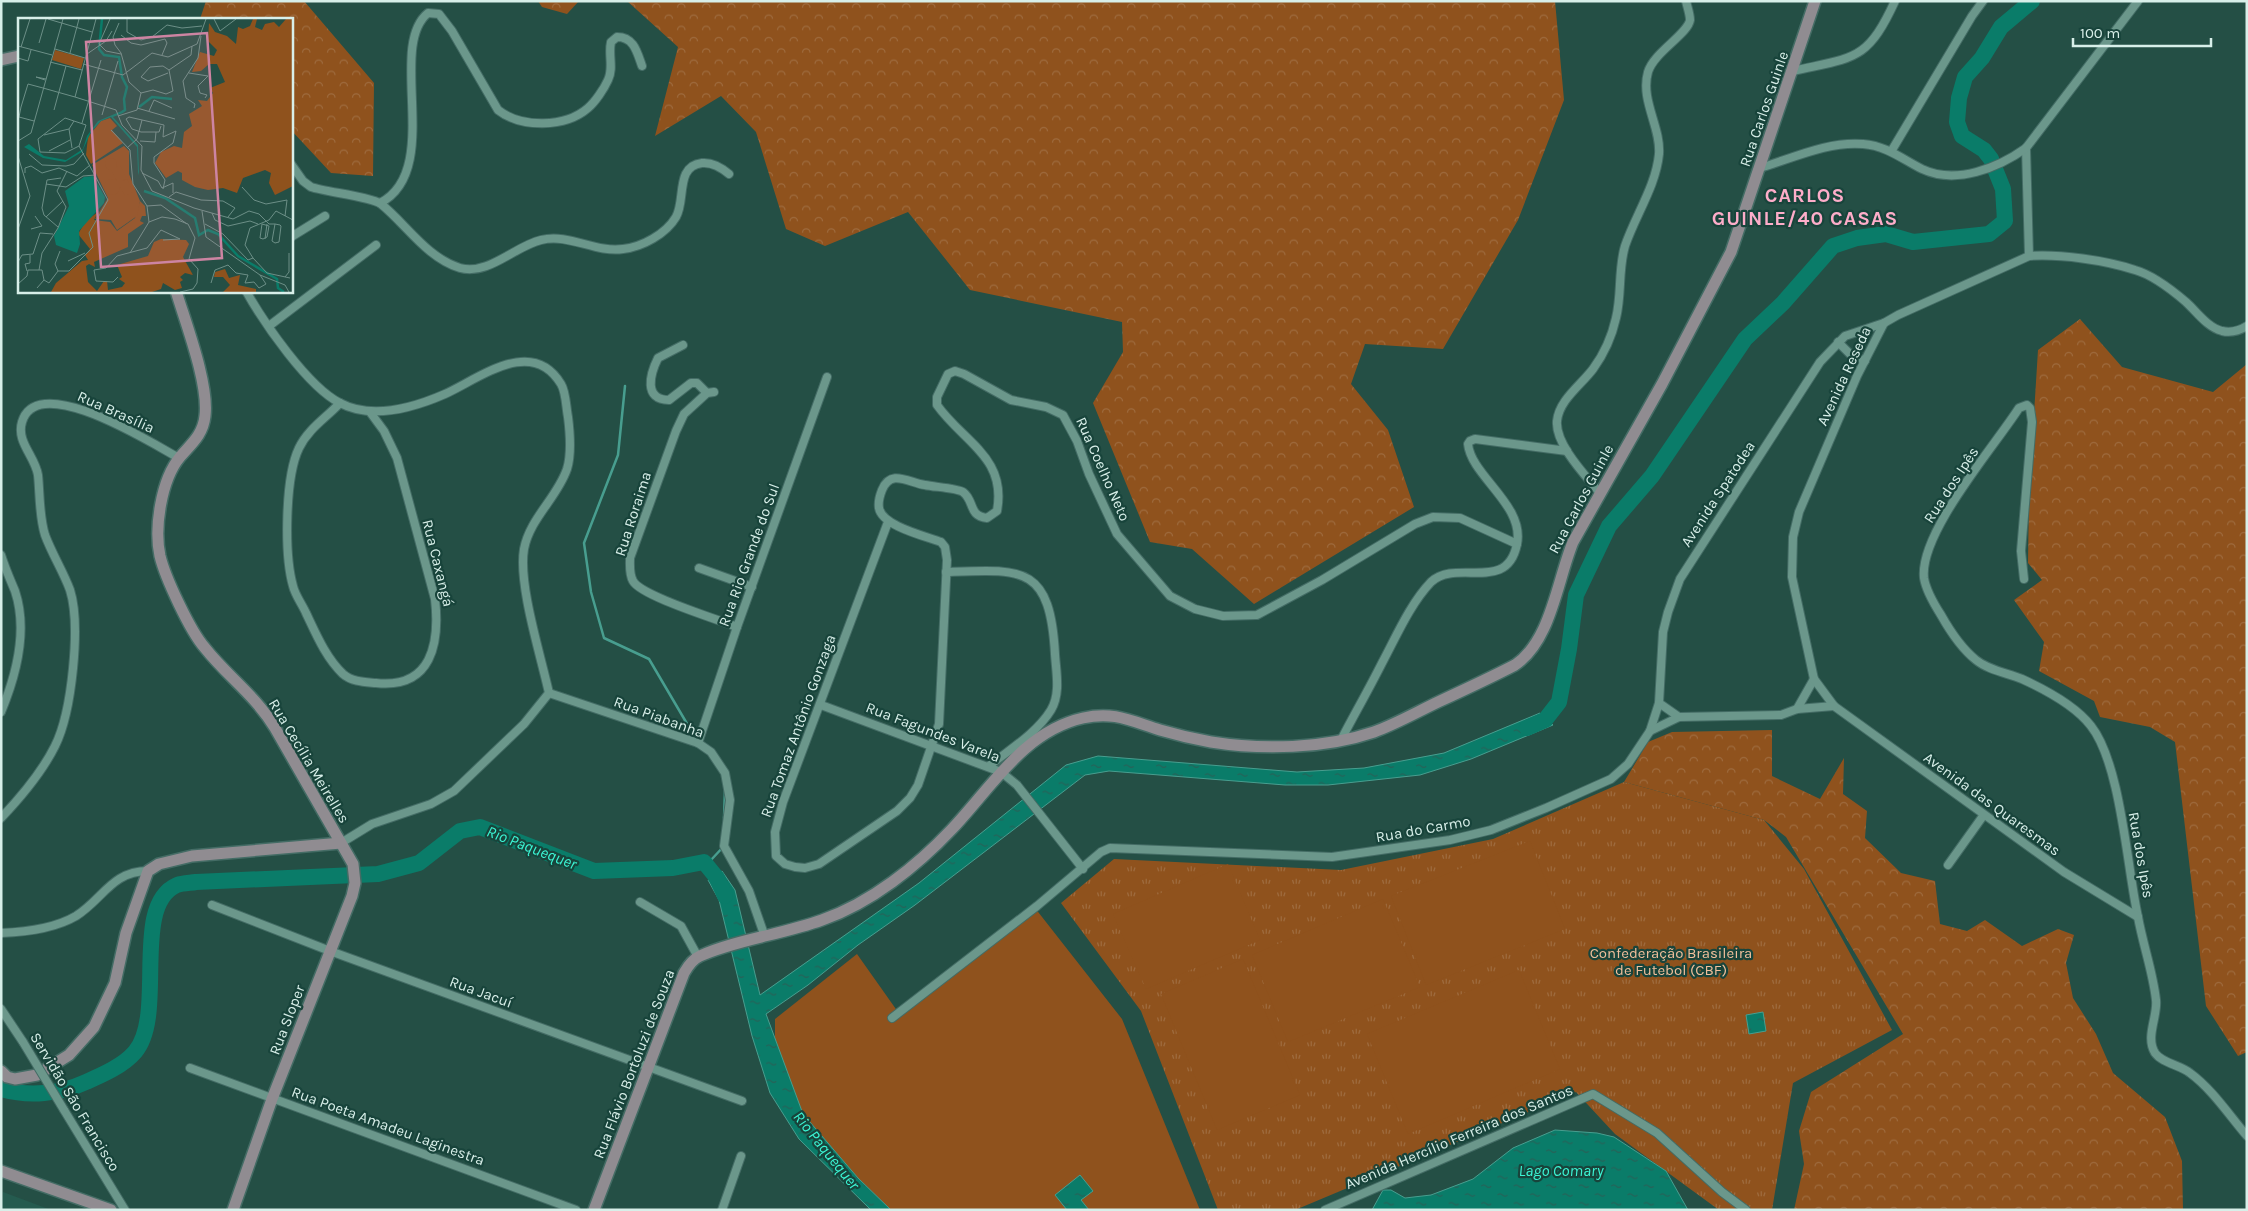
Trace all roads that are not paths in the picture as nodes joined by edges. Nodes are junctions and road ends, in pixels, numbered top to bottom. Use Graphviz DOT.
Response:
graph roads {
  1 [pos="1686,1"];
  2 [pos="1815,1"];
  3 [pos="1894,1"];
  4 [pos="1983,1"];
  5 [pos="2138,1"];
  6 [pos="18,56"];
  7 [pos="1,60"];
  8 [pos="642,66"];
  9 [pos="1793,71"];
  10 [pos="2026,148"];
  11 [pos="1892,150"];
  12 [pos="292,165"];
  13 [pos="1760,168"];
  14 [pos="729,174"];
  15 [pos="380,203"];
  16 [pos="325,216"];
  17 [pos="292,236"];
  18 [pos="376,245"];
  19 [pos="2029,256"];
  20 [pos="176,292"];
  21 [pos="247,292"];
  22 [pos="1884,323"];
  23 [pos="269,326"];
  24 [pos="2247,326"];
  25 [pos="1838,342"];
  26 [pos="683,345"];
  27 [pos="1865,361"];
  28 [pos="827,377"];
  29 [pos="340,403"];
  30 [pos="370,412"];
  31 [pos="1567,451"];
  32 [pos="179,458"];
  33 [pos="1599,492"];
  34 [pos="888,522"];
  35 [pos="1517,544"];
  36 [pos="1,555"];
  37 [pos="699,568"];
  38 [pos="946,572"];
  39 [pos="2024,579"];
  40 [pos="752,587"];
  41 [pos="737,627"];
  42 [pos="1814,679"];
  43 [pos="549,693"];
  44 [pos="1659,703"];
  45 [pos="821,705"];
  46 [pos="1834,706"];
  47 [pos="1797,709"];
  48 [pos="1,712"];
  49 [pos="1679,717"];
  50 [pos="1650,731"];
  51 [pos="1340,740"];
  52 [pos="698,743"];
  53 [pos="931,745"];
  54 [pos="989,766"];
  55 [pos="1002,772"];
  56 [pos="1983,816"];
  57 [pos="1,818"];
  58 [pos="341,843"];
  59 [pos="1948,865"];
  60 [pos="1083,869"];
  61 [pos="148,871"];
  62 [pos="640,902"];
  63 [pos="212,905"];
  64 [pos="2138,917"];
  65 [pos="1,933"];
  66 [pos="765,937"];
  67 [pos="330,951"];
  68 [pos="698,957"];
  69 [pos="1,1009"];
  70 [pos="892,1018"];
  71 [pos="190,1068"];
  72 [pos="649,1069"];
  73 [pos="1,1071"];
  74 [pos="272,1099"];
  75 [pos="742,1101"];
  76 [pos="2247,1136"];
  77 [pos="741,1156"];
  78 [pos="1,1171"];
  79 [pos="1328,1209"];
  80 [pos="111,1210"];
  81 [pos="124,1210"];
  82 [pos="233,1210"];
  83 [pos="576,1210"];
  84 [pos="594,1210"];
  85 [pos="722,1210"];
  86 [pos="1746,1210"];
  1 -- 31 [label="street"];
  2 -- 9 [label="street, Rua Carlos Guinle"];
  3 -- 9 [label="street"];
  4 -- 11 [label="street"];
  5 -- 10 [label="street"];
  6 -- 7 [label="street"];
  8 -- 15 [label="street"];
  9 -- 13 [label="street, Rua Carlos Guinle"];
  10 -- 11 [label="street"];
  10 -- 19 [label="street"];
  11 -- 13 [label="street"];
  12 -- 15 [label="street"];
  13 -- 33 [label="street, Rua Carlos Guinle"];
  14 -- 15 [label="street"];
  16 -- 17 [label="street"];
  18 -- 23 [label="street"];
  19 -- 22 [label="street, Avenida Reseda"];
  19 -- 24 [label="street, Avenida Reseda"];
  20 -- 32 [label="street, Rua Cecília Meirelles"];
  21 -- 23 [label="street"];
  22 -- 25 [label="street, Avenida Spatodea"];
  22 -- 27 [label="street, Avenida Reseda"];
  23 -- 29 [label="street"];
  25 -- 27 [label="street"];
  25 -- 44 [label="street, Avenida Spatodea"];
  26 -- 41 [label="street, Rua Roraima"];
  27 -- 42 [label="street, Avenida Reseda"];
  28 -- 40 [label="street, Rua Rio Grande do Sul"];
  29 -- 30 [label="street"];
  29 -- 30 [label="street, Rua Caxangá"];
  30 -- 43 [label="street"];
  31 -- 33 [label="street"];
  31 -- 35 [label="street"];
  32 -- 57 [label="street, Rua Brasília"];
  32 -- 58 [label="street, Rua Cecília Meirelles"];
  33 -- 51 [label="street, Rua Carlos Guinle"];
  34 -- 35 [label="street, Rua Coelho Neto"];
  34 -- 38 [label="street, Rua Tomaz Antônio Gonzaga"];
  34 -- 45 [label="street, Rua Tomaz Antônio Gonzaga"];
  35 -- 51 [label="street"];
  36 -- 48 [label="street"];
  37 -- 40 [label="street"];
  38 -- 53 [label="street, Rua Tomaz Antônio Gonzaga"];
  38 -- 54 [label="street"];
  39 -- 64 [label="street, Rua dos Ipês"];
  40 -- 41 [label="street, Rua Rio Grande do Sul"];
  41 -- 52 [label="street, Rua Rio Grande do Sul"];
  42 -- 46 [label="street, Avenida Reseda"];
  42 -- 47 [label="street"];
  43 -- 52 [label="street, Rua Piabanha"];
  43 -- 58 [label="street"];
  44 -- 49 [label="street"];
  44 -- 50 [label="street, Avenida Spatodea"];
  45 -- 53 [label="street, Rua Fagundes Varela"];
  45 -- 53 [label="street, Rua Tomaz Antônio Gonzaga"];
  46 -- 47 [label="street"];
  46 -- 56 [label="street, Avenida das Quaresmas"];
  47 -- 49 [label="street"];
  49 -- 50 [label="street"];
  50 -- 60 [label="street, Rua do Carmo"];
  51 -- 55 [label="street, Rua Carlos Guinle"];
  52 -- 66 [label="street, Rua Piabanha"];
  53 -- 54 [label="street, Rua Fagundes Varela"];
  54 -- 55 [label="street, Rua Fagundes Varela"];
  55 -- 60 [label="street, Rua Fagundes Varela"];
  55 -- 66 [label="street, Rua Carlos Guinle"];
  56 -- 59 [label="street"];
  56 -- 64 [label="street, Avenida das Quaresmas"];
  58 -- 61 [label="street"];
  58 -- 67 [label="street, Rua Sloper"];
  60 -- 70 [label="street, Rua do Carmo"];
  61 -- 65 [label="street"];
  61 -- 73 [label="street"];
  62 -- 68 [label="street"];
  63 -- 67 [label="street, Rua Jacuí"];
  64 -- 76 [label="street"];
  66 -- 68 [label="street, Rua Carlos Guinle"];
  67 -- 72 [label="street, Rua Jacuí"];
  67 -- 74 [label="street, Rua Sloper"];
  68 -- 72 [label="street, Rua Flávio Bortoluzi de Souza"];
  69 -- 81 [label="street, Servidão São Francisco, bridge"];
  71 -- 74 [label="street, Rua Poeta Amadeu Laginestra"];
  72 -- 75 [label="street, Rua Jacuí"];
  72 -- 84 [label="street, Rua Flávio Bortoluzi de Souza"];
  74 -- 82 [label="street, Rua Sloper"];
  74 -- 83 [label="street, Rua Poeta Amadeu Laginestra"];
  77 -- 85 [label="street"];
  78 -- 80 [label="street"];
  79 -- 86 [label="street, Avenida Hercílio Ferreira dos Santos"];
}
